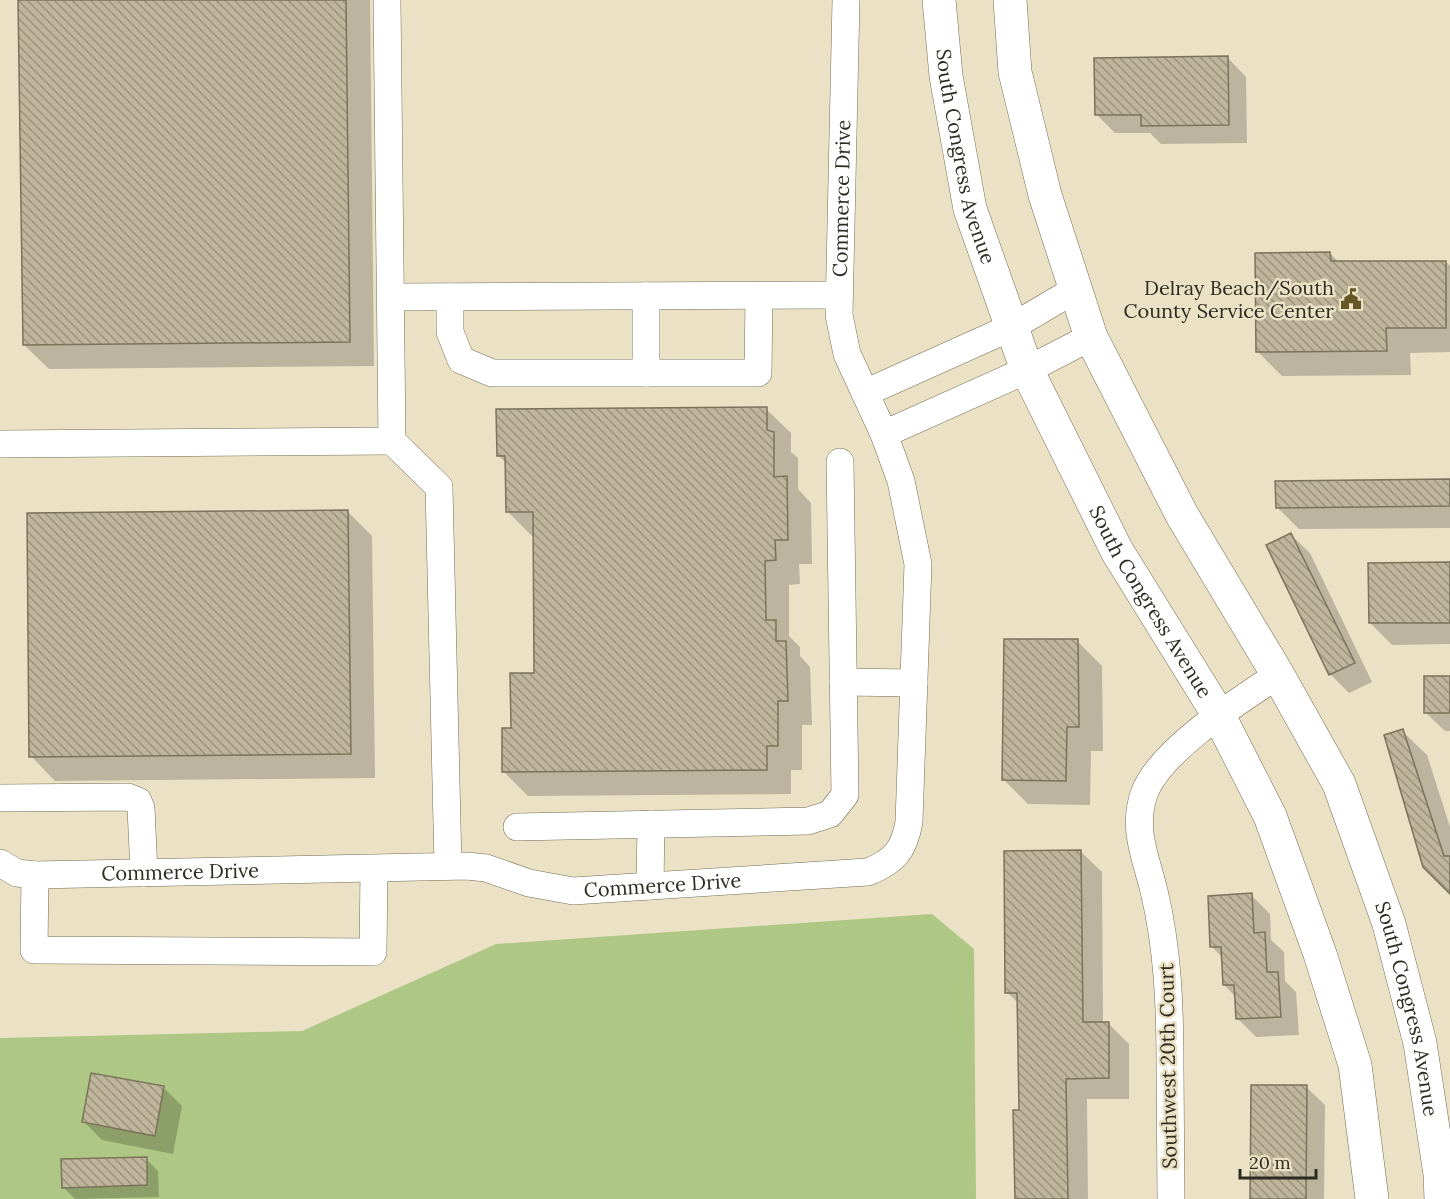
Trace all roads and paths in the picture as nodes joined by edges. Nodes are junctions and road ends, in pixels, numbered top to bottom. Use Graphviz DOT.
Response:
graph roads {
  1 [pos="387,0"];
  2 [pos="846,0"];
  3 [pos="939,0"];
  4 [pos="1010,0"];
  5 [pos="1076,289"];
  6 [pos="838,295"];
  7 [pos="646,296"];
  8 [pos="759,296"];
  9 [pos="391,297"];
  10 [pos="450,297"];
  11 [pos="1012,327"];
  12 [pos="1091,337"];
  13 [pos="1027,370"];
  14 [pos="646,373"];
  15 [pos="865,393"];
  16 [pos="884,434"];
  17 [pos="392,441"];
  18 [pos="0,444"];
  19 [pos="840,462"];
  20 [pos="1278,675"];
  21 [pos="843,682"];
  22 [pos="914,683"];
  23 [pos="1218,714"];
  24 [pos="0,798"];
  25 [pos="651,824"];
  26 [pos="517,827"];
  27 [pos="0,863"];
  28 [pos="448,866"];
  29 [pos="374,869"];
  30 [pos="144,873"];
  31 [pos="35,875"];
  32 [pos="650,886"];
  33 [pos="1171,1199"];
  34 [pos="1372,1199"];
  35 [pos="1441,1199"];
  1 -- 9 [label="street"];
  2 -- 6 [label="street, Commerce Drive"];
  3 -- 11 [label="main road, South Congress Avenue"];
  4 -- 5 [label="main road, South Congress Avenue"];
  5 -- 11 [label="street"];
  5 -- 12 [label="main road, South Congress Avenue"];
  6 -- 8 [label="street"];
  6 -- 15 [label="street, Commerce Drive"];
  7 -- 8 [label="street"];
  7 -- 10 [label="street"];
  7 -- 14 [label="street"];
  8 -- 14 [label="street"];
  9 -- 10 [label="street"];
  9 -- 17 [label="street"];
  10 -- 14 [label="street"];
  11 -- 13 [label="main road, South Congress Avenue"];
  11 -- 15 [label="street"];
  12 -- 13 [label="street"];
  12 -- 20 [label="main road, South Congress Avenue"];
  13 -- 16 [label="street"];
  13 -- 23 [label="main road, South Congress Avenue"];
  15 -- 16 [label="street, Commerce Drive"];
  16 -- 22 [label="street, Commerce Drive"];
  17 -- 18 [label="street"];
  17 -- 28 [label="street"];
  19 -- 21 [label="street"];
  20 -- 23 [label="street, Southwest 20th Court"];
  20 -- 35 [label="main road, South Congress Avenue"];
  21 -- 22 [label="street"];
  21 -- 25 [label="street"];
  22 -- 32 [label="street, Commerce Drive"];
  23 -- 33 [label="street, Southwest 20th Court"];
  23 -- 34 [label="main road, South Congress Avenue"];
  24 -- 30 [label="street"];
  25 -- 26 [label="street"];
  25 -- 32 [label="street"];
  27 -- 31 [label="street, Commerce Drive"];
  28 -- 29 [label="street, Commerce Drive"];
  28 -- 32 [label="street, Commerce Drive"];
  29 -- 30 [label="street, Commerce Drive"];
  29 -- 31 [label="street"];
  30 -- 31 [label="street, Commerce Drive"];
}
